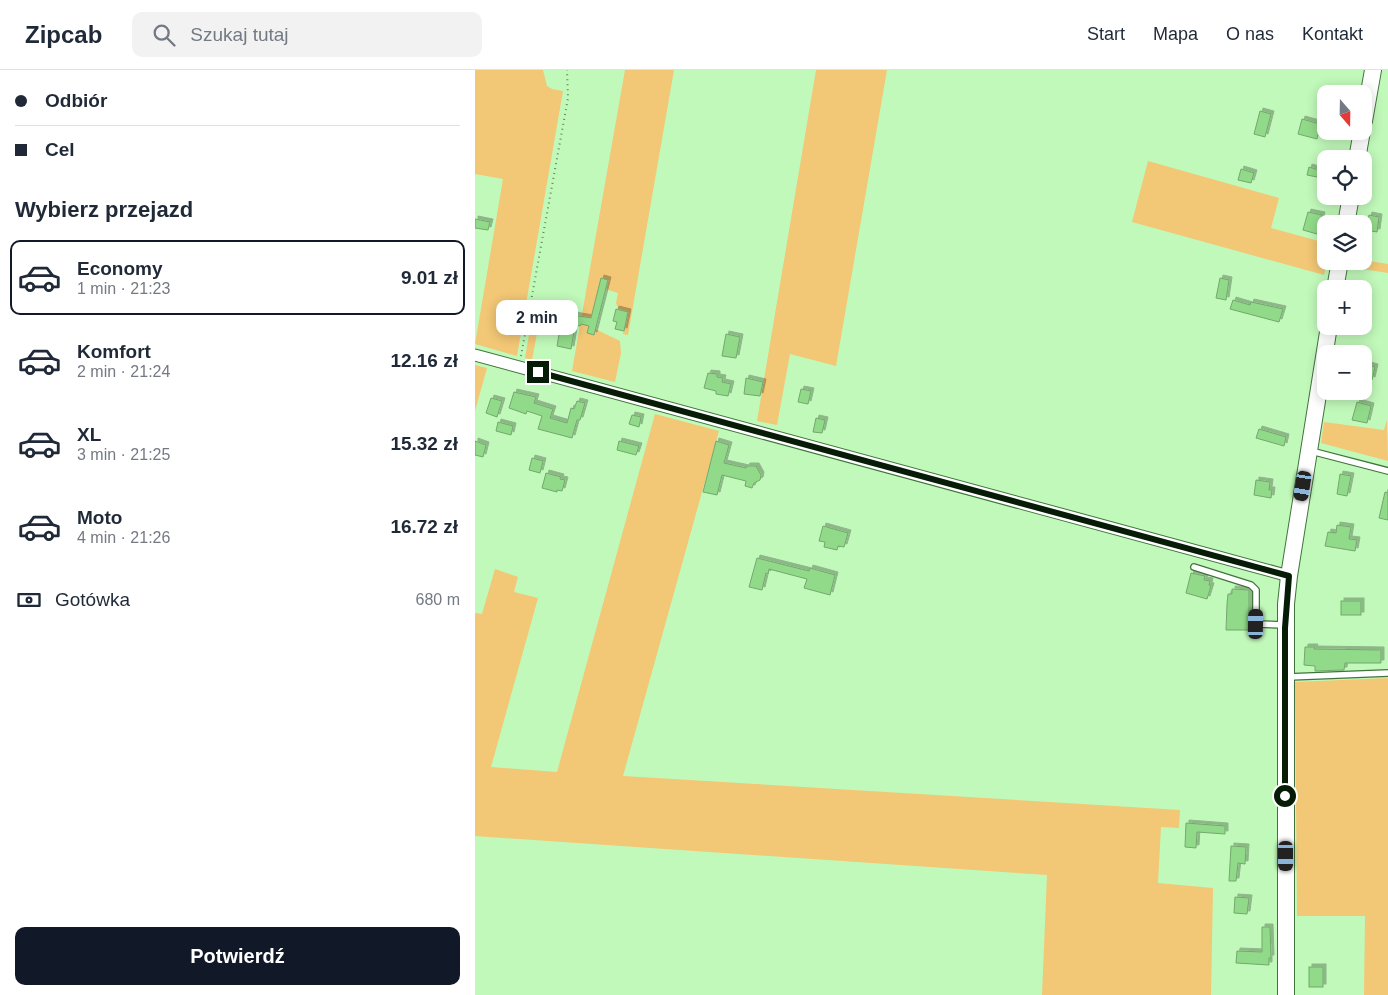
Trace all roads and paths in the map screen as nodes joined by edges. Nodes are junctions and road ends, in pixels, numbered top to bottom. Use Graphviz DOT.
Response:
graph roads {
  1 [pos="567,70"];
  2 [pos="1373,70"];
  3 [pos="1370,85"];
  4 [pos="1328,335"];
  5 [pos="475,355"];
  6 [pos="519,367"];
  7 [pos="1309,451"];
  8 [pos="1388,472"];
  9 [pos="1193,567"];
  10 [pos="1289,576"];
  11 [pos="1285,625"];
  12 [pos="1388,673"];
  13 [pos="1285,678"];
  14 [pos="1286,995"];
  1 -- 6 [label="path"];
  2 -- 3 [label="street"];
  4 -- 7 [label="street"];
  5 -- 6 [label="street"];
  6 -- 10 [label="street"];
  7 -- 8 [label="lane"];
  7 -- 10 [label="street"];
  9 -- 11 [label="lane"];
  10 -- 11 [label="street"];
  11 -- 13 [label="street"];
  12 -- 13 [label="lane"];
  13 -- 14 [label="street"];
}
